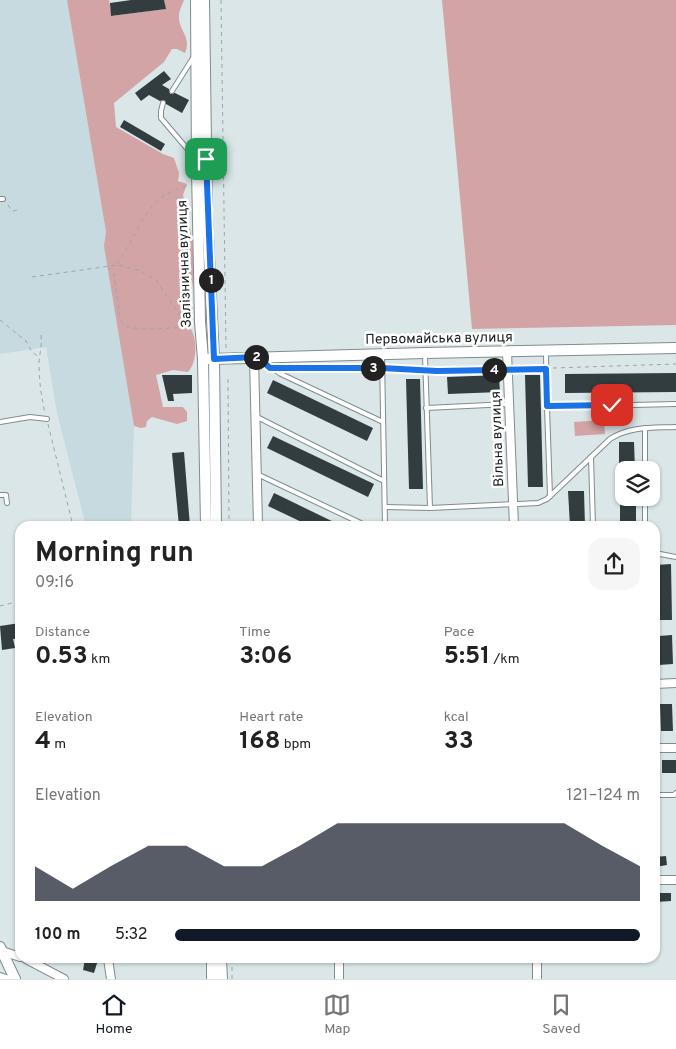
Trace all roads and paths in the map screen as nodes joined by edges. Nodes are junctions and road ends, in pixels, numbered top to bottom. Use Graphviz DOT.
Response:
graph roads {
  1 [pos="196,0"];
  2 [pos="204,0"];
  3 [pos="221,0"];
  4 [pos="196,54"];
  5 [pos="172,91"];
  6 [pos="163,103"];
  7 [pos="197,159"];
  8 [pos="197,182"];
  9 [pos="1,199"];
  10 [pos="20,210"];
  11 [pos="116,265"];
  12 [pos="108,266"];
  13 [pos="32,277"];
  14 [pos="0,320"];
  15 [pos="41,335"];
  16 [pos="676,348"];
  17 [pos="507,351"];
  18 [pos="546,351"];
  19 [pos="226,352"];
  20 [pos="424,353"];
  21 [pos="382,354"];
  22 [pos="256,357"];
  23 [pos="40,358"];
  24 [pos="209,359"];
  25 [pos="676,364"];
  26 [pos="270,368"];
  27 [pos="382,368"];
  28 [pos="546,369"];
  29 [pos="425,370"];
  30 [pos="508,370"];
  31 [pos="228,379"];
  32 [pos="509,404"];
  33 [pos="676,404"];
  34 [pos="547,406"];
  35 [pos="426,408"];
  36 [pos="256,416"];
  37 [pos="46,419"];
  38 [pos="0,422"];
  39 [pos="383,422"];
  40 [pos="676,427"];
  41 [pos="645,428"];
  42 [pos="591,458"];
  43 [pos="645,461"];
  44 [pos="257,474"];
  45 [pos="384,481"];
  46 [pos="0,495"];
  47 [pos="550,496"];
  48 [pos="7,503"];
  49 [pos="513,504"];
  50 [pos="645,506"];
  51 [pos="385,507"];
  52 [pos="430,508"];
  53 [pos="72,521"];
  54 [pos="206,521"];
  55 [pos="216,521"];
  56 [pos="229,521"];
  57 [pos="258,521"];
  58 [pos="356,521"];
  59 [pos="385,521"];
  60 [pos="514,521"];
  61 [pos="593,521"];
  62 [pos="645,521"];
  63 [pos="660,554"];
  64 [pos="676,557"];
  65 [pos="15,602"];
  66 [pos="0,606"];
  67 [pos="660,684"];
  68 [pos="676,684"];
  69 [pos="660,748"];
  70 [pos="676,748"];
  71 [pos="676,793"];
  72 [pos="660,795"];
  73 [pos="660,880"];
  74 [pos="676,880"];
  75 [pos="1,949"];
  76 [pos="15,955"];
  77 [pos="34,963"];
  78 [pos="109,963"];
  79 [pos="212,963"];
  80 [pos="222,963"];
  81 [pos="232,963"];
  82 [pos="339,963"];
  83 [pos="537,963"];
  84 [pos="0,977"];
  85 [pos="6,979"];
  86 [pos="15,979"];
  87 [pos="64,979"];
  88 [pos="111,979"];
  89 [pos="212,979"];
  90 [pos="222,979"];
  91 [pos="232,979"];
  92 [pos="339,979"];
  93 [pos="537,979"];
  1 -- 4 [label="main road, Залізнична вулиця"];
  2 -- 24 [label="main road, Залізнична вулиця"];
  3 -- 19 [label="path"];
  4 -- 5 [label="lane"];
  4 -- 7 [label="main road, Залізнична вулиця"];
  6 -- 7 [label="lane"];
  7 -- 8 [label="main road, Залізнична вулиця"];
  8 -- 11 [label="path"];
  8 -- 24 [label="main road, Залізнична вулиця"];
  9 -- 10 [label="path"];
  11 -- 12 [label="path"];
  11 -- 12 [label="path"];
  12 -- 13 [label="path"];
  14 -- 23 [label="path"];
  15 -- 23 [label="path"];
  16 -- 18 [label="main road, Первомайська вулиця"];
  17 -- 18 [label="main road, Первомайська вулиця"];
  17 -- 20 [label="main road, Первомайська вулиця"];
  17 -- 30 [label="street, Вільна вулиця"];
  18 -- 28 [label="lane"];
  20 -- 21 [label="main road, Первомайська вулиця"];
  20 -- 29 [label="lane"];
  21 -- 22 [label="main road, Первомайська вулиця"];
  21 -- 27 [label="lane"];
  22 -- 24 [label="main road, Первомайська вулиця"];
  22 -- 26 [label="lane"];
  22 -- 36 [label="street"];
  23 -- 37 [label="path"];
  24 -- 54 [label="main road, Залізнична вулиця"];
  24 -- 55 [label="main road, Залізнична вулиця"];
  25 -- 28 [label="path"];
  26 -- 27 [label="path"];
  26 -- 39 [label="lane"];
  27 -- 29 [label="path"];
  27 -- 39 [label="lane"];
  28 -- 30 [label="path"];
  28 -- 34 [label="lane"];
  29 -- 30 [label="path"];
  29 -- 35 [label="lane"];
  30 -- 32 [label="street, Вільна вулиця"];
  31 -- 56 [label="path"];
  32 -- 35 [label="lane"];
  32 -- 49 [label="street, Вільна вулиця"];
  33 -- 34 [label="lane"];
  34 -- 47 [label="lane"];
  35 -- 52 [label="lane"];
  36 -- 44 [label="street"];
  36 -- 45 [label="lane"];
  37 -- 38 [label="lane"];
  37 -- 53 [label="path"];
  39 -- 45 [label="lane"];
  40 -- 41 [label="lane"];
  41 -- 42 [label="lane"];
  41 -- 43 [label="lane"];
  42 -- 47 [label="lane"];
  42 -- 61 [label="lane"];
  44 -- 57 [label="street"];
  44 -- 58 [label="lane"];
  45 -- 51 [label="lane"];
  46 -- 48 [label="lane"];
  47 -- 49 [label="lane"];
  49 -- 52 [label="lane"];
  49 -- 60 [label="street, Вільна вулиця"];
  50 -- 62 [label="lane"];
  51 -- 52 [label="lane"];
  51 -- 59 [label="lane"];
  63 -- 64 [label="lane"];
  65 -- 66 [label="path"];
  67 -- 68 [label="street"];
  69 -- 70 [label="street"];
  71 -- 72 [label="lane"];
  73 -- 74 [label="street"];
  75 -- 76 [label="street"];
  75 -- 86 [label="main road"];
  77 -- 87 [label="street"];
  78 -- 88 [label="street"];
  79 -- 89 [label="main road"];
  80 -- 90 [label="main road"];
  81 -- 91 [label="path"];
  82 -- 92 [label="street"];
  83 -- 93 [label="street"];
  84 -- 85 [label="street"];
}
